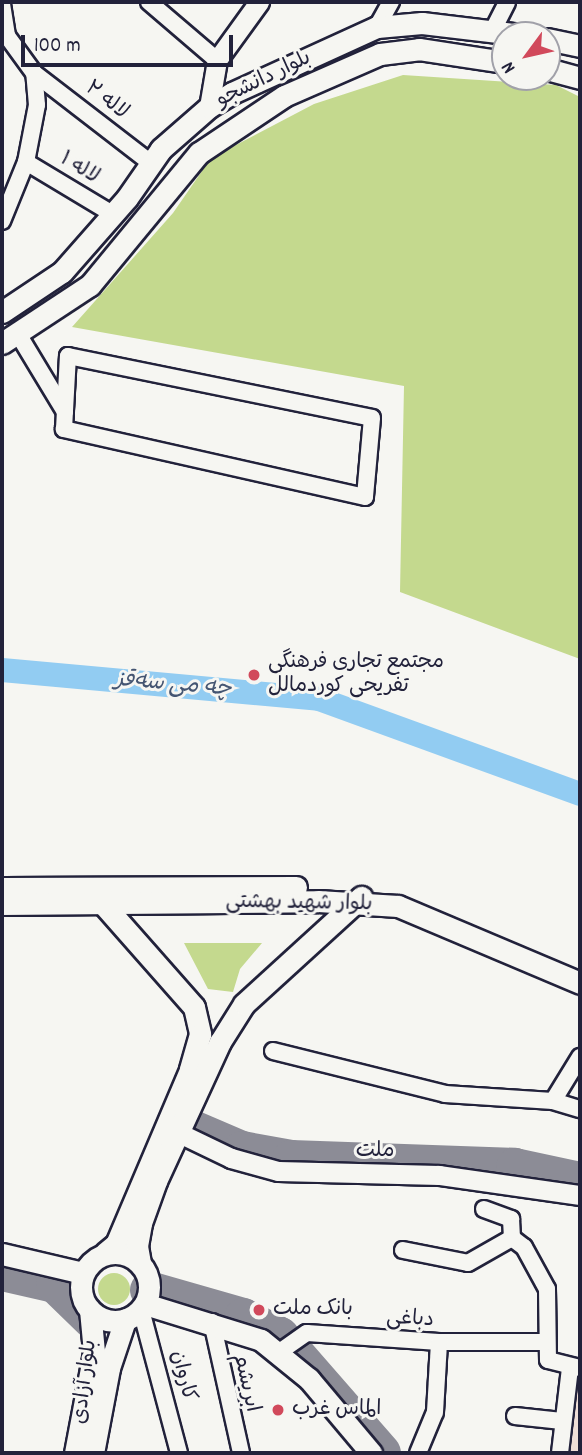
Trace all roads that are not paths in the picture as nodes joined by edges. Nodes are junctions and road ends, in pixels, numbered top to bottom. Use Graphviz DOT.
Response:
graph roads {
  1 [pos="149,2"];
  2 [pos="259,2"];
  3 [pos="391,2"];
  4 [pos="507,2"];
  5 [pos="2,4"];
  6 [pos="498,21"];
  7 [pos="377,27"];
  8 [pos="491,30"];
  9 [pos="4,35"];
  10 [pos="561,42"];
  11 [pos="580,46"];
  12 [pos="217,60"];
  13 [pos="491,60"];
  14 [pos="34,73"];
  15 [pos="561,73"];
  16 [pos="580,78"];
  17 [pos="209,107"];
  18 [pos="26,162"];
  19 [pos="151,163"];
  20 [pos="111,213"];
  21 [pos="2,221"];
  22 [pos="5,304"];
  23 [pos="14,336"];
  24 [pos="66,390"];
  25 [pos="65,412"];
  26 [pos="2,888"];
  27 [pos="103,896"];
  28 [pos="361,896"];
  29 [pos="2,904"];
  30 [pos="580,968"];
  31 [pos="580,983"];
  32 [pos="274,1051"];
  33 [pos="580,1057"];
  34 [pos="553,1101"];
  35 [pos="580,1109"];
  36 [pos="177,1132"];
  37 [pos="580,1195"];
  38 [pos="484,1209"];
  39 [pos="512,1238"];
  40 [pos="403,1250"];
  41 [pos="105,1253"];
  42 [pos="2,1254"];
  43 [pos="140,1263"];
  44 [pos="83,1273"];
  45 [pos="90,1310"];
  46 [pos="137,1311"];
  47 [pos="212,1322"];
  48 [pos="439,1342"];
  49 [pos="546,1342"];
  50 [pos="278,1353"];
  51 [pos="575,1368"];
  52 [pos="515,1416"];
  53 [pos="562,1421"];
  54 [pos="75,1453"];
  55 [pos="93,1453"];
  56 [pos="179,1453"];
  57 [pos="241,1453"];
  58 [pos="370,1453"];
  59 [pos="418,1453"];
  60 [pos="560,1453"];
  1 -- 12 [label="street"];
  2 -- 12 [label="street"];
  3 -- 7 [label="street"];
  4 -- 6 [label="street"];
  5 -- 9 [label="street"];
  7 -- 8 [label="main road, بلوار دانشجو"];
  7 -- 17 [label="main road, بلوار دانشجو"];
  9 -- 14 [label="street, لاله ۲"];
  10 -- 11 [label="main road"];
  12 -- 17 [label="street"];
  13 -- 23 [label="main road, بلوار دانشجو"];
  14 -- 18 [label="street"];
  14 -- 19 [label="street, لاله ۲"];
  15 -- 16 [label="main road"];
  17 -- 19 [label="main road, بلوار دانشجو"];
  18 -- 20 [label="street, لاله ۱"];
  18 -- 21 [label="street"];
  19 -- 20 [label="main road, بلوار دانشجو"];
  20 -- 22 [label="main road, بلوار دانشجو"];
  22 -- 23 [label="main road"];
  23 -- 24 [label="street"];
  23 -- 25 [label="street"];
  24 -- 25 [label="street"];
  24 -- 25 [label="street"];
  26 -- 27 [label="main road, بلوار شهید بهشتی"];
  27 -- 28 [label="main road, بلوار شهید بهشتی"];
  27 -- 29 [label="main road, بلوار شهید بهشتی"];
  27 -- 41 [label="main road"];
  28 -- 30 [label="main road, بلوار شهید بهشتی"];
  28 -- 31 [label="main road, بلوار شهید بهشتی"];
  28 -- 36 [label="main road"];
  32 -- 34 [label="street"];
  33 -- 34 [label="street"];
  34 -- 35 [label="street"];
  36 -- 37 [label="street, ملت"];
  36 -- 43 [label="main road"];
  38 -- 39 [label="street"];
  39 -- 40 [label="street"];
  39 -- 49 [label="street"];
  41 -- 43 [label="main road"];
  41 -- 44 [label="main road"];
  42 -- 44 [label="main road"];
  43 -- 46 [label="main road"];
  44 -- 45 [label="main road"];
  45 -- 46 [label="main road"];
  45 -- 54 [label="main road, بلوار آزادی"];
  46 -- 47 [label="main road"];
  46 -- 55 [label="main road"];
  46 -- 56 [label="street, کاروان"];
  47 -- 50 [label="main road"];
  47 -- 57 [label="street, ابریشم"];
  48 -- 49 [label="street, دباغی"];
  48 -- 50 [label="street, دباغی"];
  48 -- 59 [label="street"];
  49 -- 51 [label="street"];
  50 -- 58 [label="main road"];
  51 -- 53 [label="street"];
  52 -- 53 [label="street"];
  53 -- 60 [label="street"];
}
